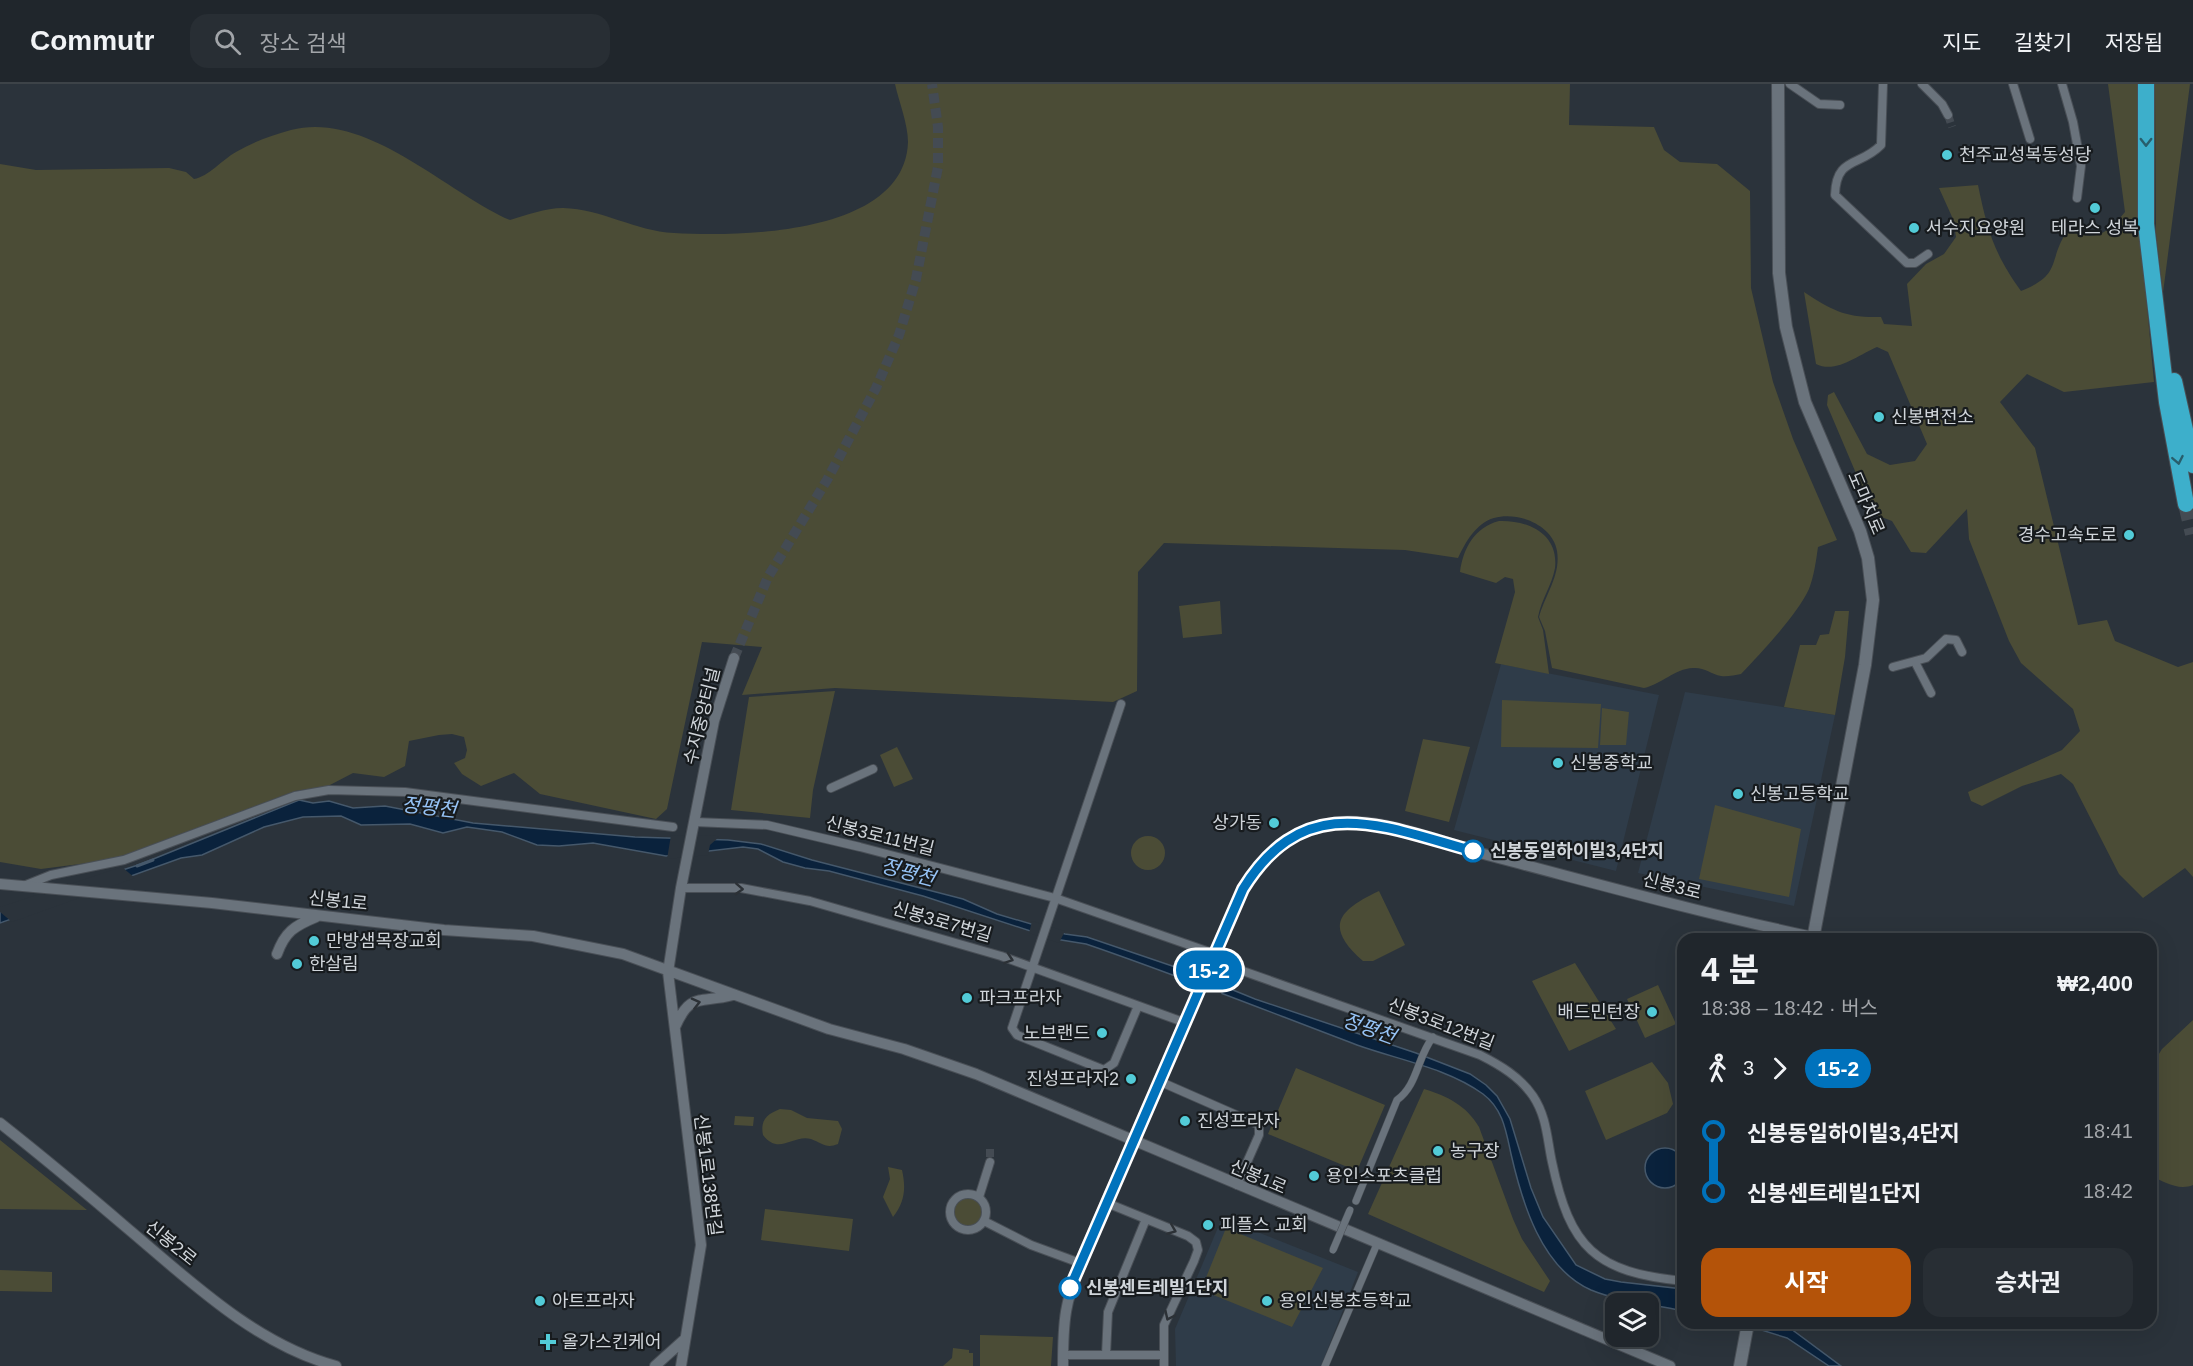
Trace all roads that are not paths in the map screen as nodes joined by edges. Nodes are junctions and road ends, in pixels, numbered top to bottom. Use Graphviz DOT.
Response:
graph roads {
  1 [pos="1778,84"];
  2 [pos="1790,84"];
  3 [pos="1883,84"];
  4 [pos="1922,84"];
  5 [pos="2013,84"];
  6 [pos="2062,84"];
  7 [pos="2146,84"];
  8 [pos="1840,105"];
  9 [pos="1948,116"];
  10 [pos="2030,139"];
  11 [pos="2077,198"];
  12 [pos="1928,254"];
  13 [pos="2156,298"];
  14 [pos="2193,465"];
  15 [pos="2187,504"];
  16 [pos="1962,652"];
  17 [pos="734,658"];
  18 [pos="1916,662"];
  19 [pos="1893,667"];
  20 [pos="1931,693"];
  21 [pos="1121,704"];
  22 [pos="873,769"];
  23 [pos="831,788"];
  24 [pos="695,825"];
  25 [pos="673,827"];
  26 [pos="3,886"];
  27 [pos="23,886"];
  28 [pos="681,888"];
  29 [pos="1055,897"];
  30 [pos="316,917"];
  31 [pos="1793,933"];
  32 [pos="1814,933"];
  33 [pos="277,954"];
  34 [pos="1215,954"];
  35 [pos="1034,968"];
  36 [pos="668,972"];
  37 [pos="733,995"];
  38 [pos="1138,1006"];
  39 [pos="1186,1023"];
  40 [pos="674,1030"];
  41 [pos="1433,1037"];
  42 [pos="1161,1082"];
  43 [pos="0,1122"];
  44 [pos="1134,1142"];
  45 [pos="990,1162"];
  46 [pos="1237,1185"];
  47 [pos="979,1197"];
  48 [pos="1356,1201"];
  49 [pos="1107,1203"];
  50 [pos="1350,1210"];
  51 [pos="1146,1219"];
  52 [pos="984,1221"];
  53 [pos="1377,1244"];
  54 [pos="1333,1250"];
  55 [pos="1080,1263"];
  56 [pos="1677,1280"];
  57 [pos="1747,1329"];
  58 [pos="685,1339"];
  59 [pos="1106,1355"];
  60 [pos="1164,1355"];
  61 [pos="1063,1360"];
  62 [pos="336,1366"];
  63 [pos="655,1366"];
  64 [pos="681,1366"];
  65 [pos="1164,1366"];
  66 [pos="1325,1366"];
  67 [pos="1670,1366"];
  68 [pos="1740,1366"];
  1 -- 32 [label="main road, 도마치로"];
  2 -- 8 [label="street"];
  3 -- 12 [label="street"];
  4 -- 9 [label="street"];
  5 -- 10 [label="street"];
  6 -- 11 [label="street"];
  7 -- 13 [label="highway, one-way"];
  13 -- 14 [label="highway"];
  13 -- 15 [label="highway, one-way"];
  16 -- 18 [label="street"];
  17 -- 24 [label="street, 수지중앙터널"];
  18 -- 19 [label="street"];
  18 -- 20 [label="street"];
  21 -- 29 [label="street"];
  22 -- 23 [label="street"];
  24 -- 28 [label="street"];
  24 -- 29 [label="street, 신봉3로11번길"];
  25 -- 27 [label="street"];
  26 -- 27 [label="street, 신봉1로"];
  27 -- 30 [label="street, 신봉1로"];
  28 -- 35 [label="street, 신봉3로7번길, one-way"];
  28 -- 36 [label="street"];
  29 -- 34 [label="street, 신봉3로11번길"];
  29 -- 35 [label="street"];
  30 -- 33 [label="street"];
  30 -- 36 [label="street, 신봉1로"];
  31 -- 34 [label="street, 신봉3로"];
  34 -- 39 [label="street, 신봉3로"];
  34 -- 41 [label="street, 신봉3로12번길"];
  35 -- 38 [label="street, 신봉3로7번길"];
  35 -- 38 [label="street"];
  36 -- 37 [label="street, 신봉1로"];
  36 -- 40 [label="street, 신봉1로138번길"];
  40 -- 37 [label="street, one-way"];
  37 -- 44 [label="street, 신봉1로"];
  38 -- 39 [label="street, 신봉3로7번길"];
  39 -- 42 [label="street"];
  40 -- 58 [label="street, 신봉1로138번길"];
  41 -- 48 [label="street"];
  41 -- 56 [label="street, 신봉3로12번길"];
  42 -- 44 [label="street"];
  42 -- 46 [label="street"];
  43 -- 62 [label="street, 신봉2로"];
  44 -- 46 [label="street, 신봉1로"];
  44 -- 49 [label="street"];
  45 -- 47 [label="street"];
  46 -- 53 [label="street, 신봉1로"];
  47 -- 52 [label="street"];
  47 -- 52 [label="street"];
  49 -- 51 [label="street"];
  49 -- 55 [label="street"];
  50 -- 54 [label="street, bridge"];
  51 -- 59 [label="street"];
  51 -- 60 [label="street, one-way"];
  52 -- 55 [label="street"];
  53 -- 66 [label="street"];
  53 -- 67 [label="street, 신봉1로"];
  55 -- 61 [label="street"];
  57 -- 68 [label="main road"];
  58 -- 63 [label="street"];
  58 -- 64 [label="street, 신봉1로138번길"];
  59 -- 60 [label="street"];
  59 -- 61 [label="street"];
  60 -- 65 [label="street"];
}
